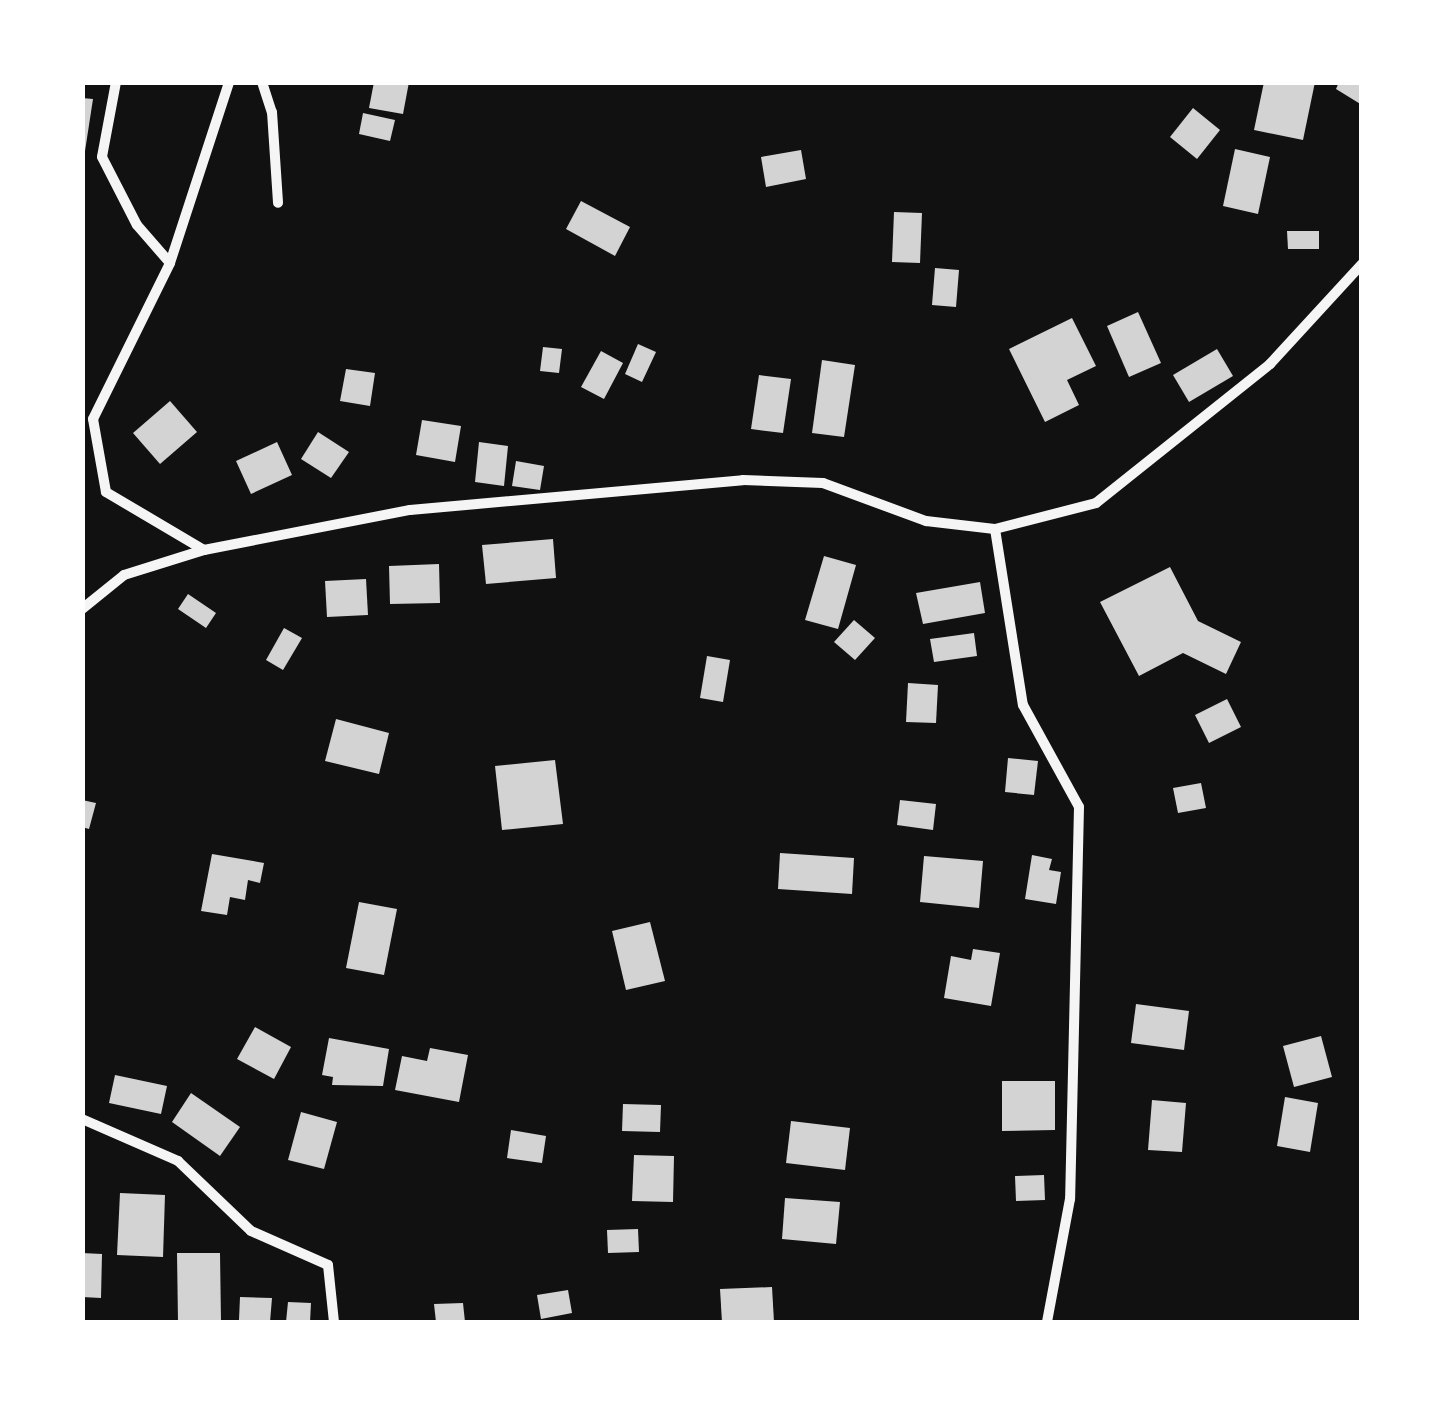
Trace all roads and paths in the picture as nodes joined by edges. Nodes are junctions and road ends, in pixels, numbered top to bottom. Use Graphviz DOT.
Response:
graph roads {
  1 [pos="116,82"];
  2 [pos="229,82"];
  3 [pos="262,82"];
  4 [pos="278,203"];
  5 [pos="170,263"];
  6 [pos="1362,264"];
  7 [pos="995,529"];
  8 [pos="204,550"];
  9 [pos="82,609"];
  10 [pos="82,1119"];
  11 [pos="334,1322"];
  12 [pos="1047,1322"];
  1 -- 5 [label="street"];
  2 -- 5 [label="street"];
  3 -- 4 [label="street"];
  5 -- 8 [label="street"];
  6 -- 7 [label="street"];
  7 -- 8 [label="street"];
  7 -- 12 [label="street"];
  8 -- 9 [label="street"];
  10 -- 11 [label="street"];
}
